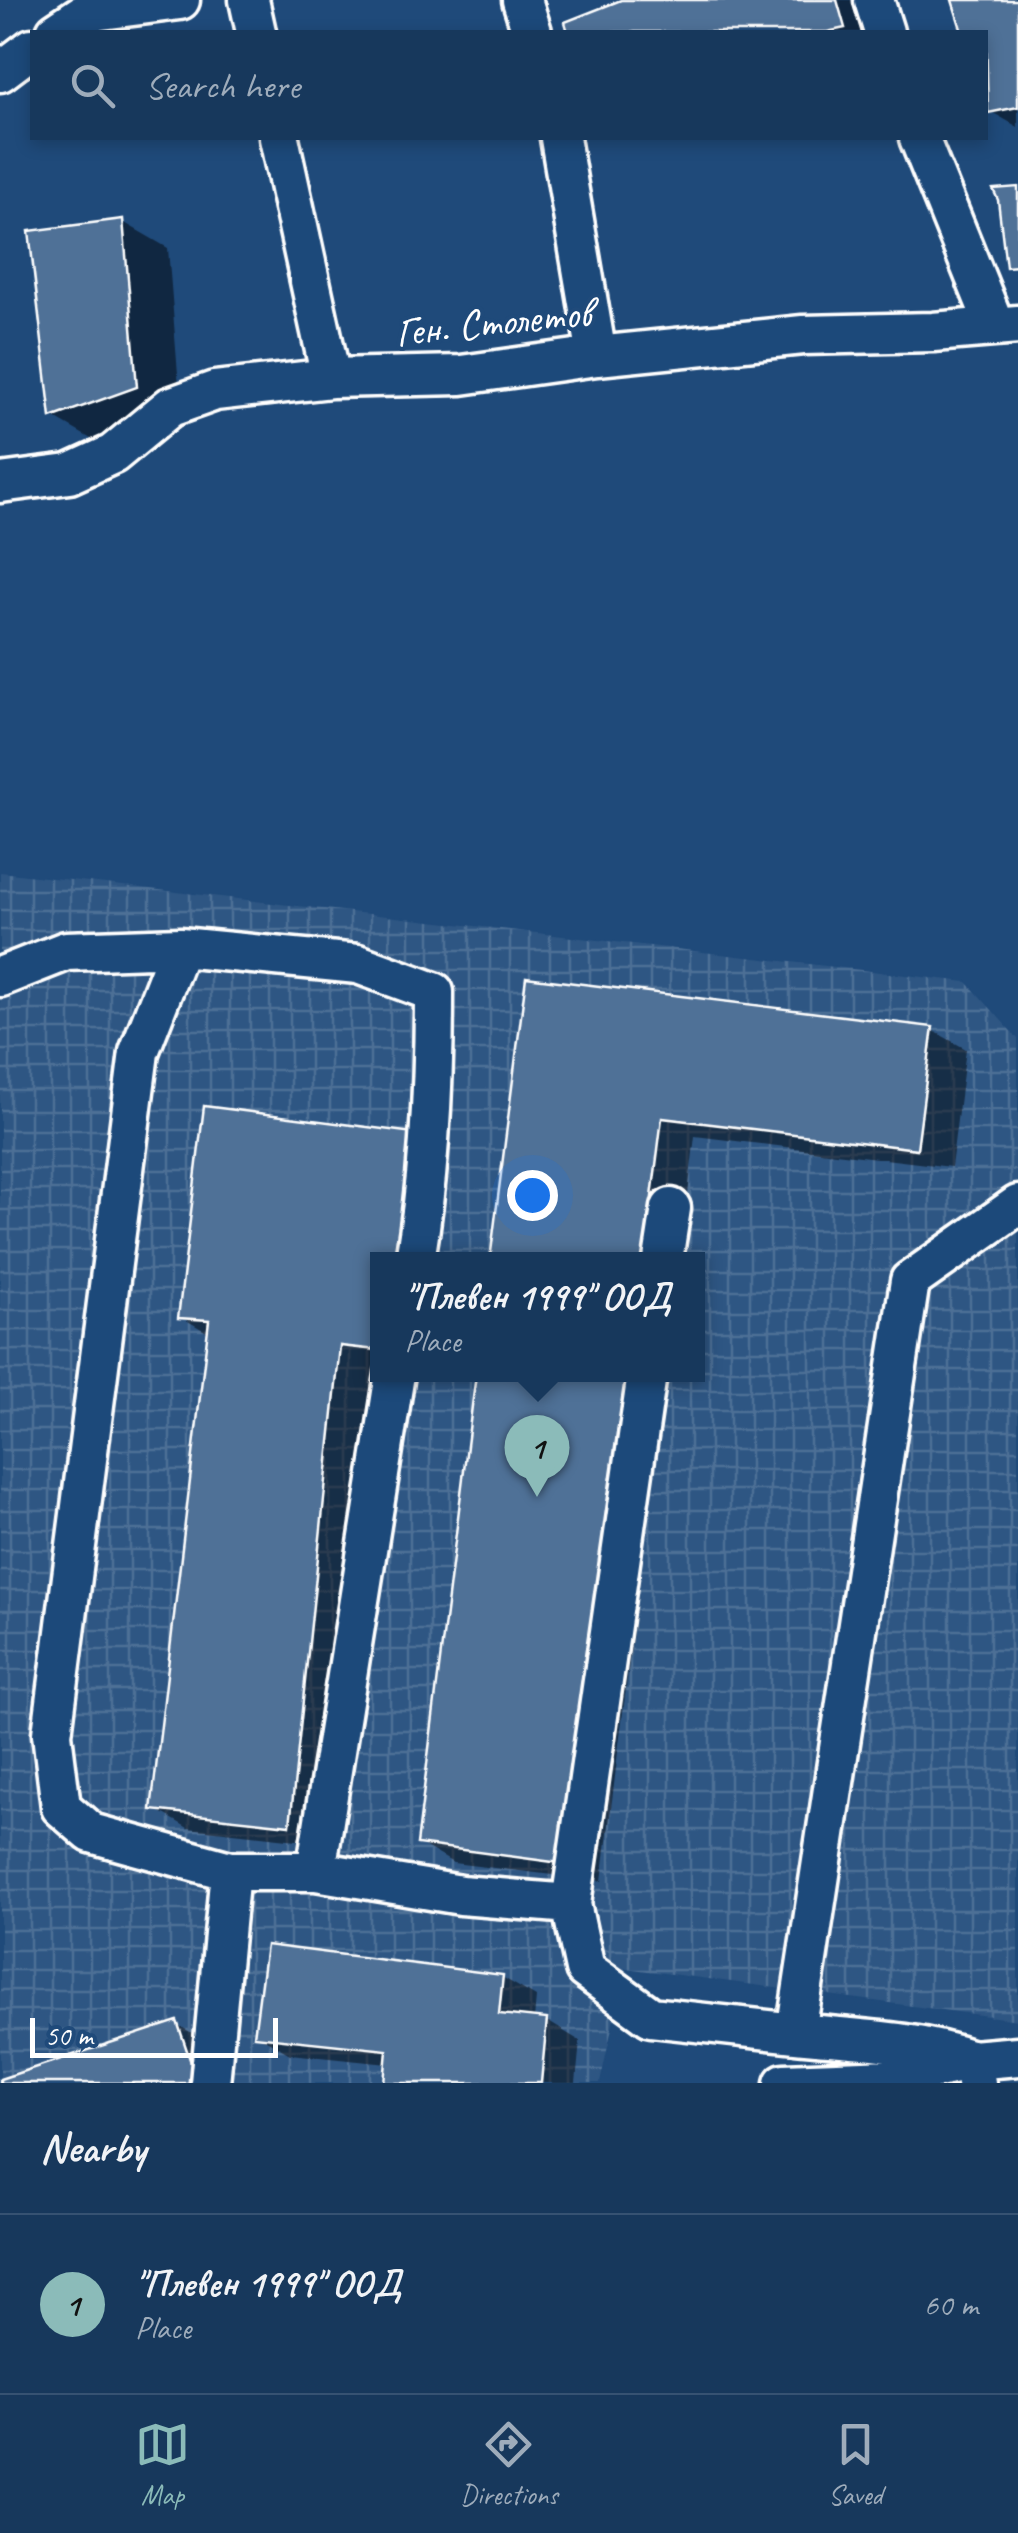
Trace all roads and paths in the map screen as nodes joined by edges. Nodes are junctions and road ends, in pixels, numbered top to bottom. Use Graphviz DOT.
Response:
graph roads {
  1 [pos="180,0"];
  2 [pos="249,0"];
  3 [pos="522,0"];
  4 [pos="874,0"];
  5 [pos="59,30"];
  6 [pos="256,30"];
  7 [pos="531,30"];
  8 [pos="883,30"];
  9 [pos="30,50"];
  10 [pos="0,72"];
  11 [pos="279,140"];
  12 [pos="560,140"];
  13 [pos="919,140"];
  14 [pos="1007,325"];
  15 [pos="597,356"];
  16 [pos="331,378"];
  17 [pos="0,483"];
  18 [pos="180,947"];
  19 [pos="0,977"];
  20 [pos="1018,1205"];
  21 [pos="671,1208"];
  22 [pos="415,1252"];
  23 [pos="665,1252"];
  24 [pos="394,1382"];
  25 [pos="646,1382"];
  26 [pos="230,1871"];
  27 [pos="316,1871"];
  28 [pos="570,1904"];
  29 [pos="796,2033"];
  30 [pos="1018,2056"];
  31 [pos="974,2072"];
  32 [pos="210,2083"];
  33 [pos="784,2083"];
  1 -- 5 [label="street"];
  2 -- 6 [label="street"];
  3 -- 7 [label="street"];
  4 -- 8 [label="street"];
  9 -- 10 [label="street"];
  11 -- 16 [label="street"];
  12 -- 15 [label="street"];
  13 -- 14 [label="street"];
  14 -- 15 [label="street, Ген. Столетов"];
  15 -- 16 [label="street, Ген. Столетов"];
  16 -- 17 [label="street, Ген. Столетов"];
  18 -- 19 [label="street"];
  18 -- 22 [label="street"];
  18 -- 26 [label="street"];
  20 -- 29 [label="street"];
  21 -- 23 [label="street"];
  24 -- 27 [label="street"];
  25 -- 28 [label="street"];
  26 -- 27 [label="street"];
  26 -- 32 [label="street"];
  27 -- 28 [label="street"];
  28 -- 29 [label="street"];
  29 -- 31 [label="street"];
  30 -- 31 [label="street"];
  31 -- 33 [label="street"];
}
